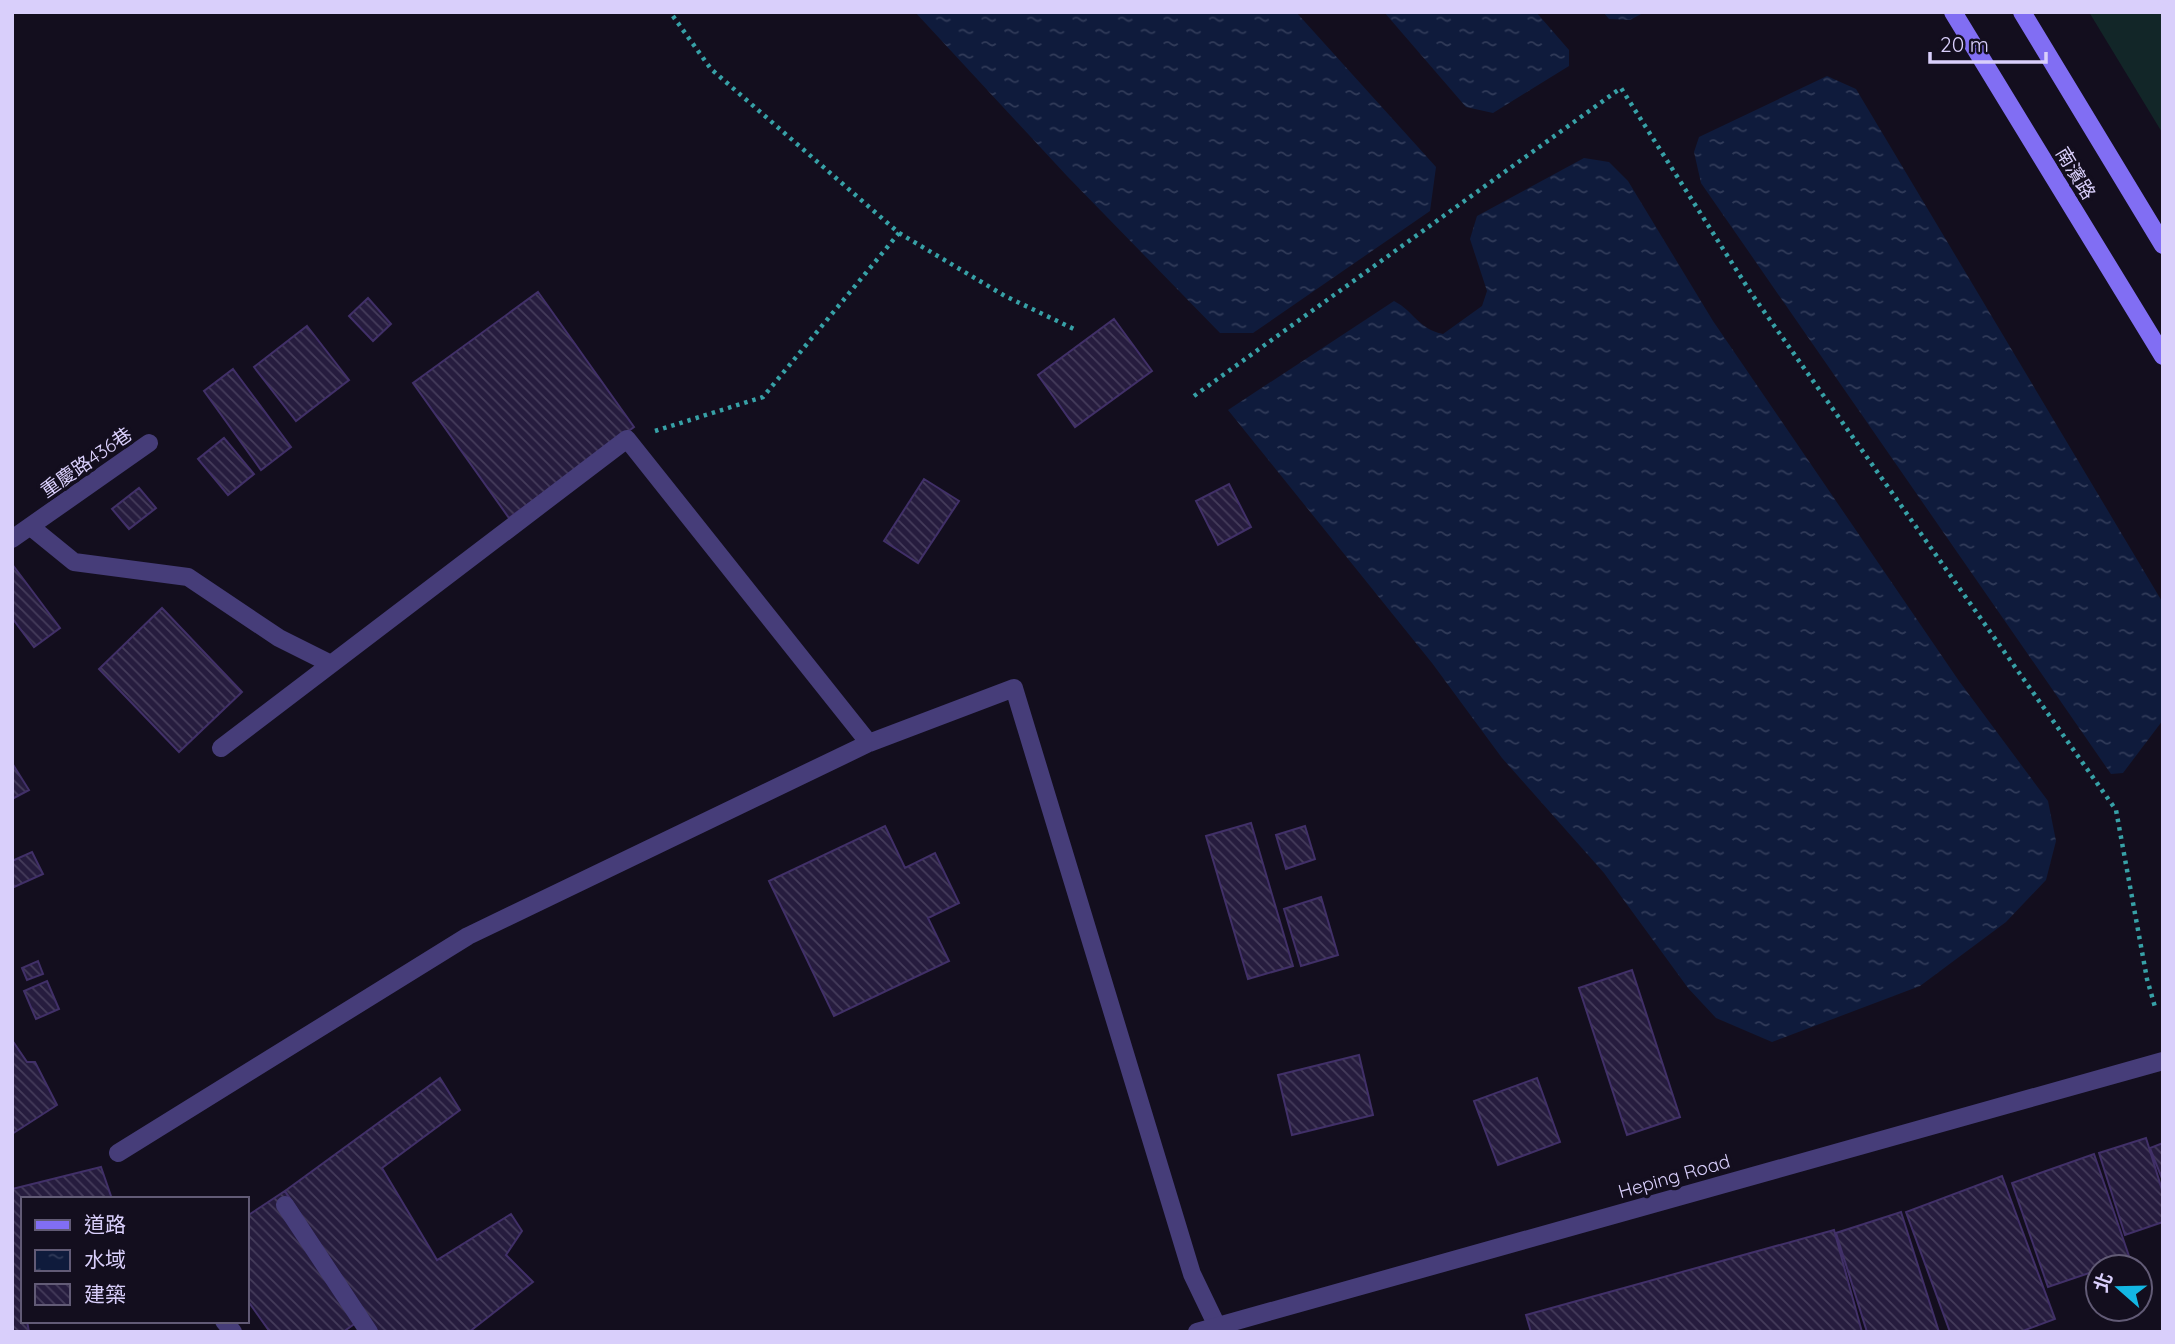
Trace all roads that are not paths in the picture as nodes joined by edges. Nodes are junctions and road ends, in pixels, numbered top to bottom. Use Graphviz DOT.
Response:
graph roads {
  1 [pos="1953,12"];
  2 [pos="2022,12"];
  3 [pos="2163,245"];
  4 [pos="2163,356"];
  5 [pos="149,443"];
  6 [pos="31,527"];
  7 [pos="12,539"];
  8 [pos="331,664"];
  9 [pos="869,743"];
  10 [pos="221,748"];
  11 [pos="2163,1061"];
  12 [pos="118,1153"];
  13 [pos="285,1205"];
  14 [pos="1217,1326"];
  15 [pos="369,1332"];
  16 [pos="1197,1332"];
  1 -- 4 [label="main road, 南濱路"];
  2 -- 3 [label="main road, 南濱路"];
  5 -- 6 [label="street, 重慶路436巷"];
  6 -- 7 [label="street, 重慶路436巷"];
  6 -- 8 [label="street"];
  8 -- 9 [label="street"];
  8 -- 10 [label="street"];
  9 -- 12 [label="street"];
  9 -- 14 [label="street"];
  11 -- 14 [label="street, Heping Road"];
  13 -- 15 [label="street"];
  14 -- 16 [label="street, Heping Road"];
}
